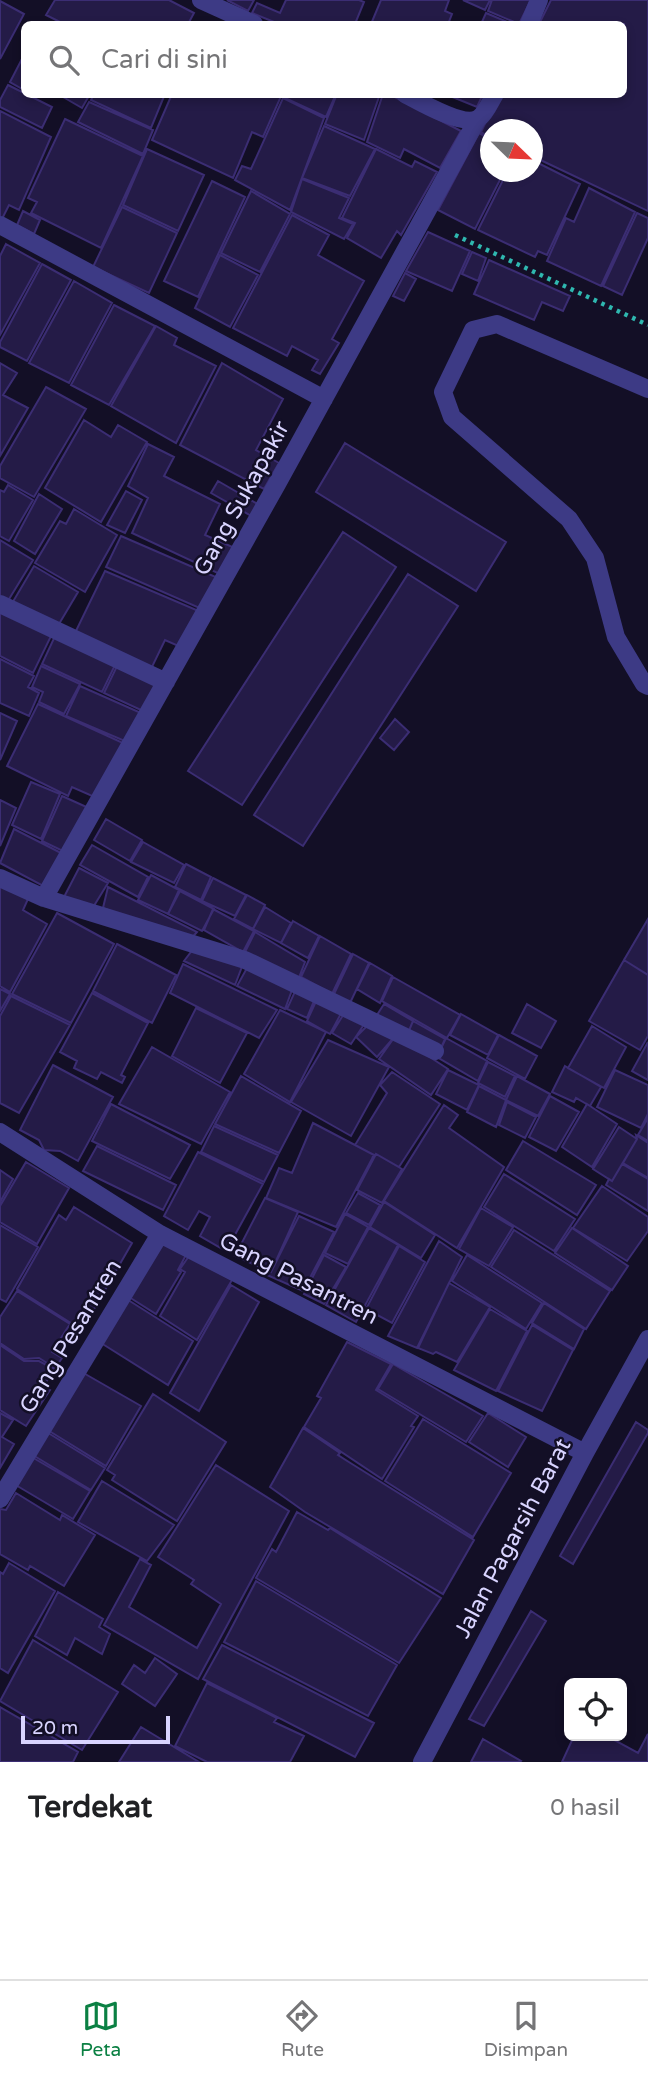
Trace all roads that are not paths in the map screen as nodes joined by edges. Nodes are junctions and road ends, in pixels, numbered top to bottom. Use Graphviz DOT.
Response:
graph roads {
  1 [pos="201,0"];
  2 [pos="539,0"];
  3 [pos="247,21"];
  4 [pos="530,21"];
  5 [pos="414,98"];
  6 [pos="492,98"];
  7 [pos="477,120"];
  8 [pos="0,225"];
  9 [pos="648,389"];
  10 [pos="324,399"];
  11 [pos="0,604"];
  12 [pos="166,682"];
  13 [pos="647,682"];
  14 [pos="0,878"];
  15 [pos="44,898"];
  16 [pos="435,1051"];
  17 [pos="0,1132"];
  18 [pos="160,1234"];
  19 [pos="648,1339"];
  20 [pos="584,1453"];
  21 [pos="0,1499"];
  22 [pos="422,1762"];
  1 -- 3 [label="street"];
  2 -- 4 [label="street"];
  5 -- 7 [label="street"];
  6 -- 7 [label="street, Gang Sukapakir"];
  7 -- 10 [label="street, Gang Sukapakir"];
  8 -- 10 [label="street"];
  9 -- 13 [label="street"];
  10 -- 12 [label="street, Gang Sukapakir"];
  11 -- 12 [label="street"];
  12 -- 15 [label="street, Gang Sukapakir"];
  14 -- 15 [label="street"];
  15 -- 16 [label="street"];
  17 -- 18 [label="street, Gang Pasantren"];
  18 -- 20 [label="street, Gang Pasantren"];
  18 -- 21 [label="street, Gang Pesantren"];
  19 -- 20 [label="street, Jalan Pagarsih Barat"];
  20 -- 22 [label="street, Jalan Pagarsih Barat"];
}
